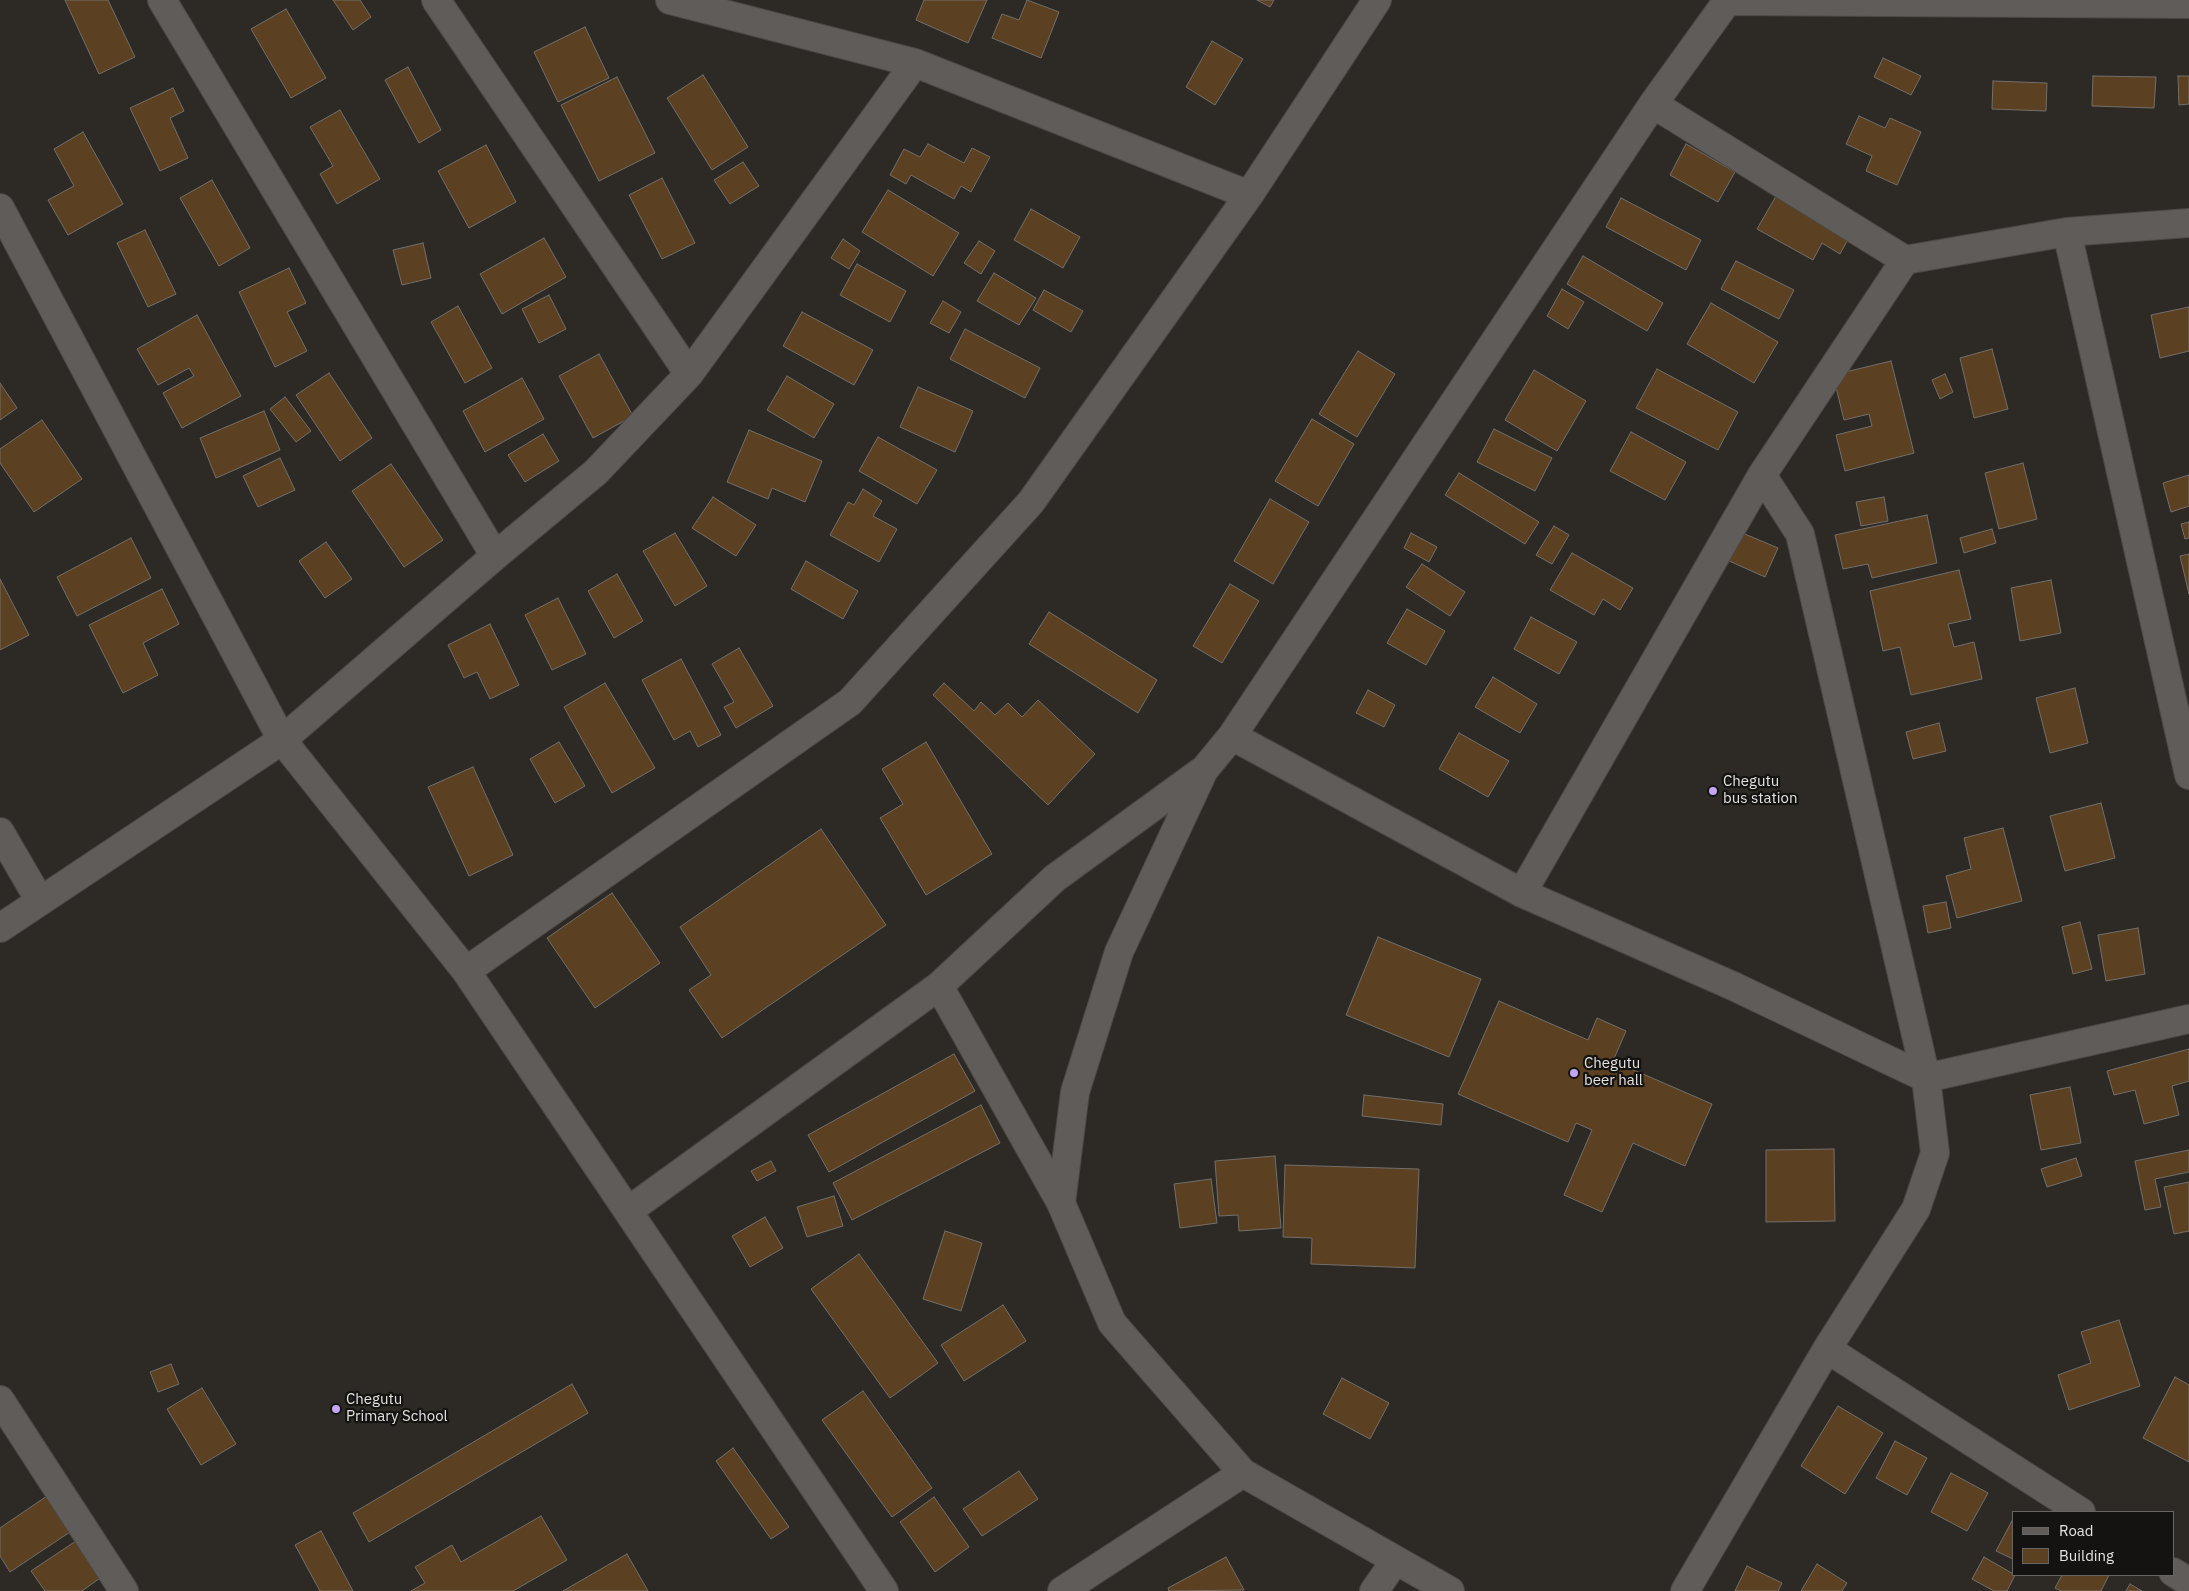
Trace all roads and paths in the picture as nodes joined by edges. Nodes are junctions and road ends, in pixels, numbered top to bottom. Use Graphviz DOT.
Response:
graph roads {
  1 [pos="162,0"];
  2 [pos="436,0"];
  3 [pos="670,0"];
  4 [pos="1377,0"];
  5 [pos="1728,1"];
  6 [pos="2189,4"];
  7 [pos="915,63"];
  8 [pos="1653,104"];
  9 [pos="1249,195"];
  10 [pos="0,208"];
  11 [pos="2189,223"];
  12 [pos="2068,232"];
  13 [pos="1905,260"];
  14 [pos="689,374"];
  15 [pos="1762,475"];
  16 [pos="495,556"];
  17 [pos="1232,736"];
  18 [pos="282,740"];
  19 [pos="1204,770"];
  20 [pos="2189,775"];
  21 [pos="0,832"];
  22 [pos="1522,893"];
  23 [pos="40,901"];
  24 [pos="0,928"];
  25 [pos="466,971"];
  26 [pos="939,986"];
  27 [pos="2189,1019"];
  28 [pos="1926,1078"];
  29 [pos="1061,1203"];
  30 [pos="628,1211"];
  31 [pos="1827,1350"];
  32 [pos="0,1400"];
  33 [pos="1243,1473"];
  34 [pos="2078,1511"];
  35 [pos="1396,1562"];
  36 [pos="2174,1573"];
  37 [pos="2189,1582"];
  38 [pos="124,1591"];
  39 [pos="884,1591"];
  40 [pos="1062,1591"];
  41 [pos="1374,1591"];
  42 [pos="1450,1591"];
  43 [pos="1685,1591"];
  1 -- 16 [label="street"];
  2 -- 14 [label="street"];
  3 -- 7 [label="street"];
  4 -- 9 [label="street"];
  5 -- 6 [label="street"];
  5 -- 8 [label="street"];
  7 -- 9 [label="street"];
  7 -- 14 [label="street"];
  8 -- 13 [label="street"];
  8 -- 17 [label="street"];
  9 -- 25 [label="street"];
  10 -- 18 [label="street"];
  11 -- 12 [label="street"];
  12 -- 13 [label="street"];
  12 -- 20 [label="street"];
  13 -- 15 [label="street"];
  14 -- 16 [label="street"];
  15 -- 22 [label="street"];
  15 -- 28 [label="street"];
  16 -- 18 [label="street"];
  17 -- 19 [label="street"];
  17 -- 22 [label="street"];
  18 -- 23 [label="street"];
  18 -- 25 [label="street"];
  19 -- 26 [label="street"];
  19 -- 29 [label="street"];
  21 -- 23 [label="street"];
  22 -- 28 [label="street"];
  23 -- 24 [label="street"];
  25 -- 30 [label="street"];
  26 -- 29 [label="street"];
  26 -- 30 [label="street"];
  27 -- 28 [label="street"];
  28 -- 31 [label="street"];
  29 -- 33 [label="street"];
  30 -- 39 [label="street"];
  31 -- 34 [label="street"];
  31 -- 43 [label="street"];
  32 -- 38 [label="street"];
  33 -- 35 [label="street"];
  33 -- 40 [label="street"];
  35 -- 41 [label="street"];
  35 -- 42 [label="street"];
  36 -- 37 [label="street"];
}
